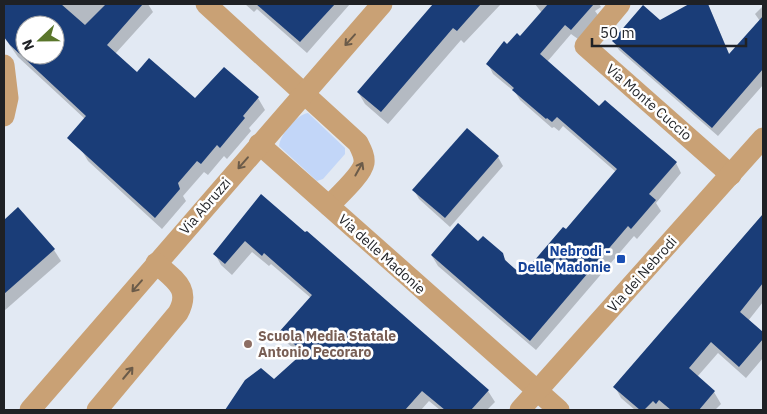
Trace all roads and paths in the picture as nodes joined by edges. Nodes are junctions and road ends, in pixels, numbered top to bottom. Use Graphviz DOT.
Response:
graph roads {
  1 [pos="206,4"];
  2 [pos="382,4"];
  3 [pos="620,4"];
  4 [pos="4,65"];
  5 [pos="303,93"];
  6 [pos="4,116"];
  7 [pos="763,138"];
  8 [pos="259,144"];
  9 [pos="731,174"];
  10 [pos="329,206"];
  11 [pos="156,263"];
  12 [pos="536,392"];
  13 [pos="30,410"];
  14 [pos="97,410"];
  15 [pos="520,410"];
  16 [pos="559,410"];
  1 -- 5 [label="street, Via delle Madonie"];
  2 -- 5 [label="street, Via Abruzzi, one-way"];
  3 -- 9 [label="street, Via Monte Cuccio"];
  4 -- 6 [label="street"];
  5 -- 8 [label="street, Via Abruzzi"];
  10 -- 5 [label="street, Via delle Madonie, one-way"];
  7 -- 9 [label="street, Via dei Nebrodi"];
  8 -- 10 [label="street"];
  8 -- 11 [label="street, Via Abruzzi, one-way"];
  9 -- 12 [label="street, Via dei Nebrodi"];
  10 -- 12 [label="street, Via delle Madonie"];
  11 -- 13 [label="street, Via Abruzzi, one-way"];
  14 -- 11 [label="street, one-way"];
  12 -- 15 [label="street, Via dei Nebrodi"];
  12 -- 16 [label="street, Via delle Madonie"];
}
